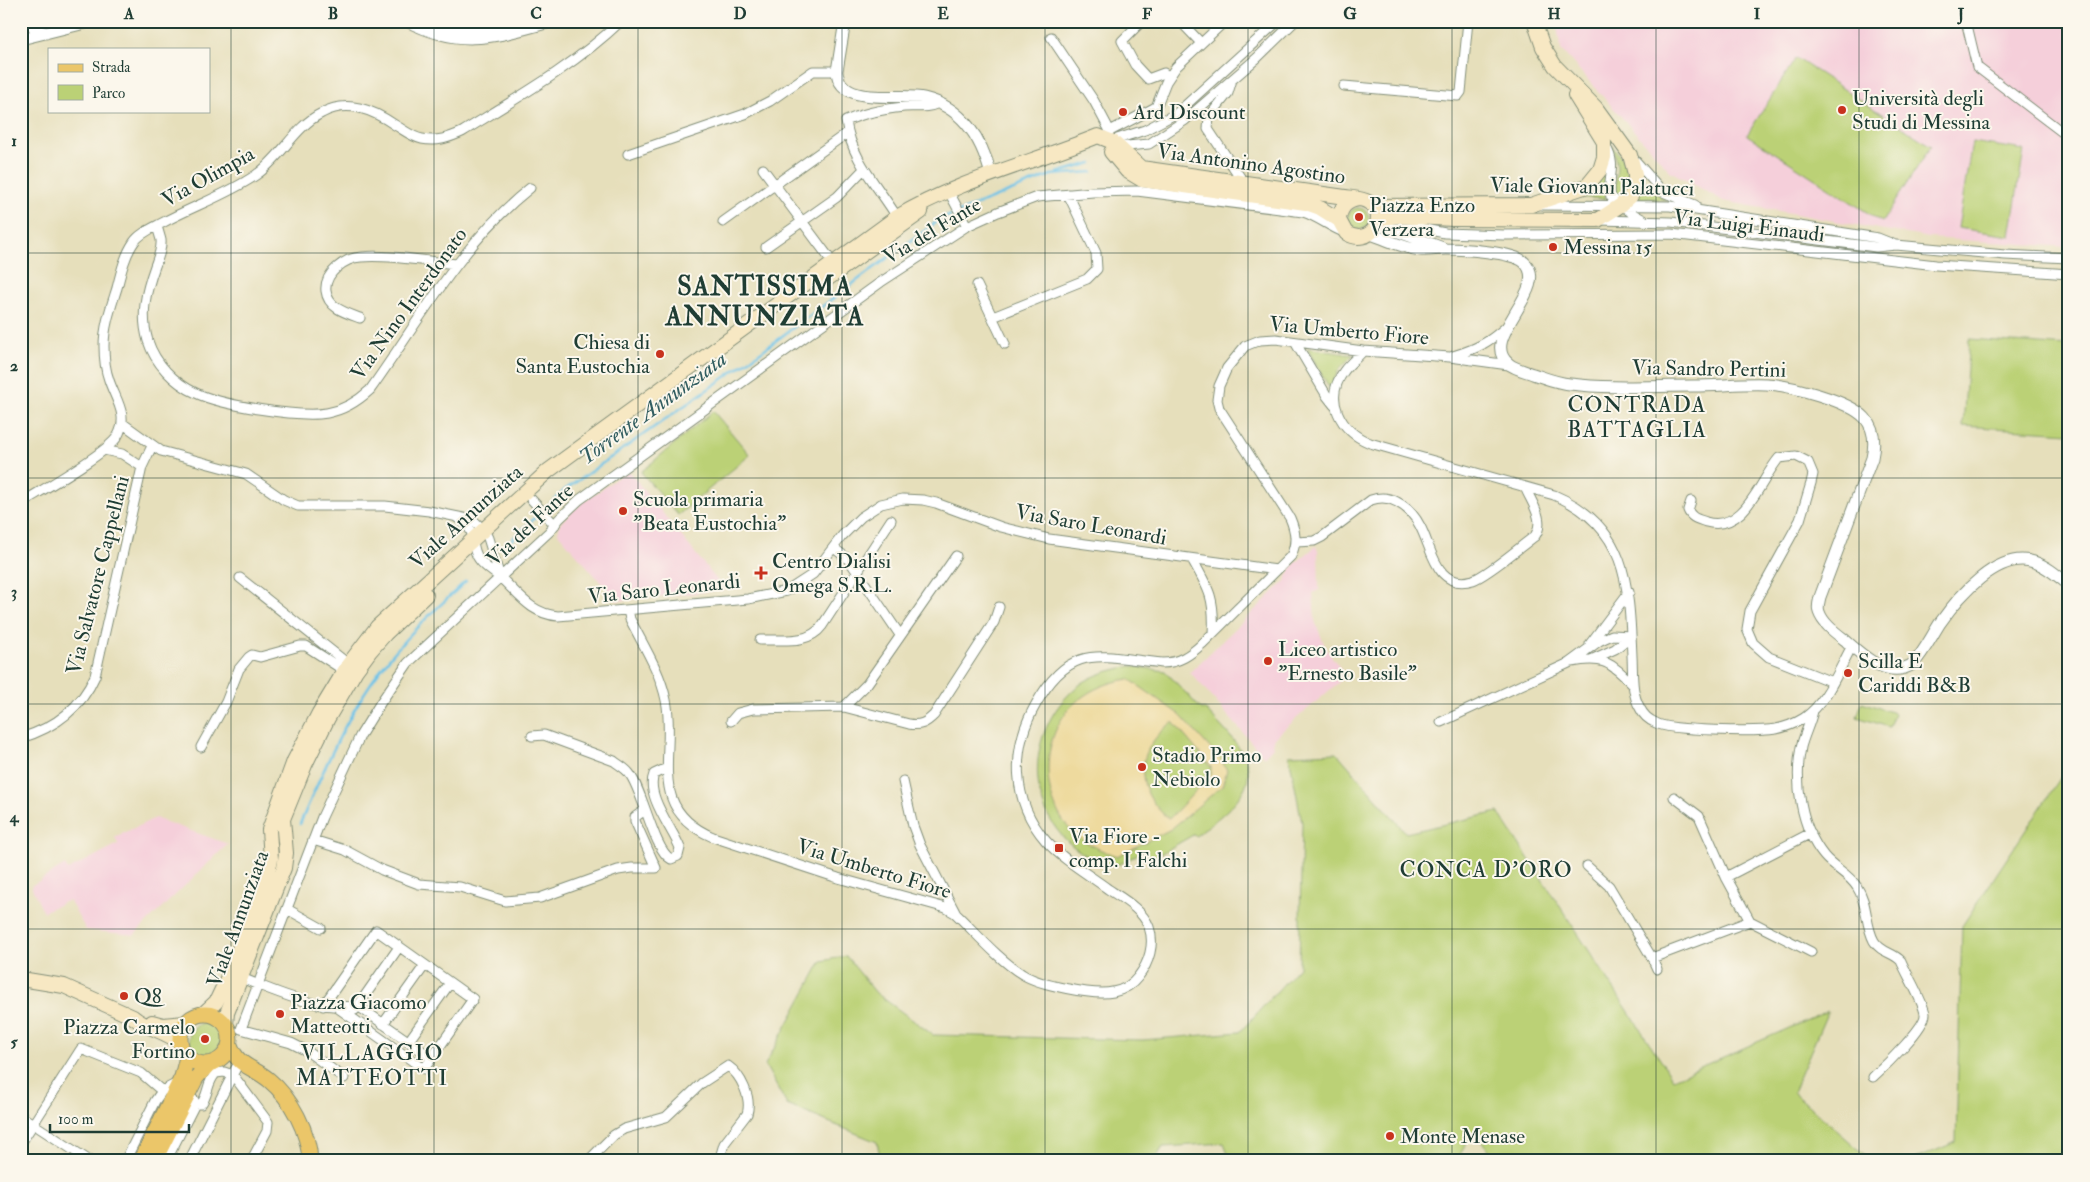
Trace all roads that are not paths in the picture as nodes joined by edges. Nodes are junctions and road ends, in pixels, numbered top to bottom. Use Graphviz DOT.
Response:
graph roads {
  1 [pos="407,21"];
  2 [pos="427,21"];
  3 [pos="514,21"];
  4 [pos="554,21"];
  5 [pos="621,21"];
  6 [pos="845,21"];
  7 [pos="1142,21"];
  8 [pos="1180,21"];
  9 [pos="1225,21"];
  10 [pos="1278,21"];
  11 [pos="1295,21"];
  12 [pos="1468,21"];
  13 [pos="1534,21"];
  14 [pos="1966,21"];
  15 [pos="88,22"];
  16 [pos="67,24"];
  17 [pos="27,25"];
  18 [pos="525,25"];
  19 [pos="46,33"];
  20 [pos="1051,37"];
  21 [pos="21,40"];
  22 [pos="1201,42"];
  23 [pos="837,71"];
  24 [pos="1563,75"];
  25 [pos="1169,76"];
  26 [pos="1232,79"];
  27 [pos="1344,86"];
  28 [pos="939,103"];
  29 [pos="2062,132"];
  30 [pos="847,133"];
  31 [pos="1110,141"];
  32 [pos="1604,142"];
  33 [pos="1144,146"];
  34 [pos="628,154"];
  35 [pos="1630,155"];
  36 [pos="1141,168"];
  37 [pos="763,170"];
  38 [pos="863,170"];
  39 [pos="990,175"];
  40 [pos="776,183"];
  41 [pos="1156,183"];
  42 [pos="1244,183"];
  43 [pos="530,188"];
  44 [pos="1126,191"];
  45 [pos="1068,194"];
  46 [pos="948,196"];
  47 [pos="1358,199"];
  48 [pos="1531,205"];
  49 [pos="1621,205"];
  50 [pos="1709,210"];
  51 [pos="897,217"];
  52 [pos="1339,220"];
  53 [pos="1598,220"];
  54 [pos="1646,221"];
  55 [pos="723,222"];
  56 [pos="803,222"];
  57 [pos="966,224"];
  58 [pos="1377,224"];
  59 [pos="157,226"];
  60 [pos="1426,230"];
  61 [pos="1346,233"];
  62 [pos="1411,237"];
  63 [pos="1896,245"];
  64 [pos="766,247"];
  65 [pos="1447,249"];
  66 [pos="2069,258"];
  67 [pos="457,264"];
  68 [pos="836,267"];
  69 [pos="2069,274"];
  70 [pos="977,285"];
  71 [pos="360,318"];
  72 [pos="993,318"];
  73 [pos="1508,325"];
  74 [pos="1295,342"];
  75 [pos="1005,344"];
  76 [pos="1363,351"];
  77 [pos="1450,357"];
  78 [pos="1509,365"];
  79 [pos="1334,405"];
  80 [pos="122,423"];
  81 [pos="152,446"];
  82 [pos="104,450"];
  83 [pos="142,467"];
  84 [pos="551,475"];
  85 [pos="1525,487"];
  86 [pos="533,501"];
  87 [pos="1691,501"];
  88 [pos="21,503"];
  89 [pos="456,517"];
  90 [pos="891,520"];
  91 [pos="553,523"];
  92 [pos="480,539"];
  93 [pos="1296,542"];
  94 [pos="834,548"];
  95 [pos="956,556"];
  96 [pos="1192,560"];
  97 [pos="1277,570"];
  98 [pos="857,572"];
  99 [pos="500,577"];
  100 [pos="240,578"];
  101 [pos="2069,585"];
  102 [pos="1629,592"];
  103 [pos="998,607"];
  104 [pos="628,610"];
  105 [pos="1213,633"];
  106 [pos="900,635"];
  107 [pos="1631,636"];
  108 [pos="760,640"];
  109 [pos="1852,646"];
  110 [pos="1586,650"];
  111 [pos="1593,659"];
  112 [pos="1569,663"];
  113 [pos="351,669"];
  114 [pos="1832,682"];
  115 [pos="1633,685"];
  116 [pos="844,707"];
  117 [pos="1813,711"];
  118 [pos="731,721"];
  119 [pos="1441,722"];
  120 [pos="532,736"];
  121 [pos="21,738"];
  122 [pos="201,747"];
  123 [pos="667,768"];
  124 [pos="903,781"];
  125 [pos="1674,797"];
  126 [pos="645,810"];
  127 [pos="1811,833"];
  128 [pos="313,840"];
  129 [pos="285,845"];
  130 [pos="271,850"];
  131 [pos="1587,866"];
  132 [pos="1726,877"];
  133 [pos="287,909"];
  134 [pos="955,913"];
  135 [pos="1750,922"];
  136 [pos="321,928"];
  137 [pos="399,947"];
  138 [pos="1810,952"];
  139 [pos="1652,958"];
  140 [pos="425,965"];
  141 [pos="1657,969"];
  142 [pos="240,978"];
  143 [pos="21,979"];
  144 [pos="450,983"];
  145 [pos="258,985"];
  146 [pos="323,1006"];
  147 [pos="358,1006"];
  148 [pos="338,1008"];
  149 [pos="203,1014"];
  150 [pos="133,1017"];
  151 [pos="350,1017"];
  152 [pos="185,1023"];
  153 [pos="383,1024"];
  154 [pos="233,1027"];
  155 [pos="408,1042"];
  156 [pos="180,1043"];
  157 [pos="230,1044"];
  158 [pos="187,1057"];
  159 [pos="432,1058"];
  160 [pos="212,1063"];
  161 [pos="235,1072"];
  162 [pos="1874,1077"];
  163 [pos="344,1078"];
  164 [pos="186,1084"];
  165 [pos="162,1091"];
  166 [pos="195,1104"];
  167 [pos="21,1116"];
  168 [pos="33,1124"];
  169 [pos="21,1143"];
  170 [pos="90,1161"];
  171 [pos="125,1161"];
  172 [pos="141,1161"];
  173 [pos="154,1161"];
  174 [pos="166,1161"];
  175 [pos="189,1161"];
  176 [pos="252,1161"];
  177 [pos="304,1161"];
  178 [pos="310,1161"];
  179 [pos="588,1161"];
  180 [pos="719,1161"];
  1 -- 18 [label="street"];
  2 -- 3 [label="street"];
  4 -- 18 [label="street"];
  5 -- 59 [label="street, Via Olimpia"];
  6 -- 23 [label="street"];
  7 -- 25 [label="street"];
  8 -- 22 [label="street"];
  9 -- 22 [label="street"];
  10 -- 31 [label="street"];
  11 -- 26 [label="street"];
  12 -- 27 [label="street"];
  13 -- 24 [label="main road"];
  14 -- 29 [label="street"];
  15 -- 16 [label="street"];
  16 -- 19 [label="street"];
  17 -- 19 [label="street"];
  19 -- 21 [label="street"];
  20 -- 31 [label="street"];
  22 -- 25 [label="street"];
  23 -- 28 [label="street"];
  23 -- 34 [label="street"];
  24 -- 32 [label="main road"];
  24 -- 35 [label="main road"];
  25 -- 31 [label="street"];
  26 -- 33 [label="street"];
  26 -- 42 [label="street"];
  28 -- 30 [label="street"];
  28 -- 39 [label="street"];
  30 -- 38 [label="street"];
  30 -- 40 [label="street"];
  31 -- 33 [label="street"];
  31 -- 36 [label="main road, Via Antonino Agostino"];
  31 -- 39 [label="main road, Viale Annunziata"];
  31 -- 41 [label="main road, Via Antonino Agostino"];
  32 -- 48 [label="main road"];
  32 -- 49 [label="street"];
  33 -- 36 [label="street"];
  35 -- 49 [label="main road"];
  35 -- 50 [label="street"];
  36 -- 42 [label="main road, Via Antonino Agostino"];
  37 -- 40 [label="street"];
  38 -- 51 [label="street"];
  38 -- 56 [label="street"];
  39 -- 46 [label="main road, Viale Annunziata"];
  40 -- 55 [label="street"];
  40 -- 56 [label="street"];
  41 -- 44 [label="street"];
  41 -- 52 [label="main road, Via Antonino Agostino"];
  42 -- 47 [label="main road, Via Antonino Agostino"];
  43 -- 67 [label="street, Via Nino Interdonato"];
  44 -- 45 [label="street, Via del Fante"];
  44 -- 61 [label="street, Via del Fante"];
  45 -- 57 [label="street, Via del Fante"];
  45 -- 72 [label="street"];
  46 -- 51 [label="main road, Viale Annunziata"];
  46 -- 57 [label="street"];
  46 -- 68 [label="main road, Viale Annunziata"];
  47 -- 52 [label="main road"];
  47 -- 58 [label="main road"];
  48 -- 49 [label="street, Viale Giovanni Palatucci"];
  48 -- 58 [label="main road, Viale Giovanni Palatucci"];
  49 -- 50 [label="street, Viale Giovanni Palatucci"];
  49 -- 53 [label="main road"];
  49 -- 54 [label="street"];
  50 -- 63 [label="street, Viale Giovanni Palatucci"];
  51 -- 68 [label="main road, Viale Annunziata"];
  52 -- 61 [label="main road"];
  53 -- 54 [label="street, Viale Giovanni Palatucci"];
  53 -- 58 [label="main road, Viale Giovanni Palatucci"];
  54 -- 63 [label="street, Viale Giovanni Palatucci"];
  56 -- 64 [label="street"];
  56 -- 68 [label="street"];
  57 -- 91 [label="street, Via del Fante"];
  58 -- 60 [label="street, Via Luigi Einaudi"];
  58 -- 61 [label="main road"];
  58 -- 62 [label="street"];
  58 -- 65 [label="street"];
  59 -- 67 [label="street, Via Nino Interdonato"];
  59 -- 80 [label="street, Via Olimpia"];
  60 -- 62 [label="street"];
  60 -- 69 [label="street, Via Luigi Einaudi"];
  62 -- 65 [label="street"];
  63 -- 66 [label="street, Viale Giovanni Palatucci"];
  65 -- 73 [label="street"];
  67 -- 71 [label="street"];
  68 -- 84 [label="main road, Viale Annunziata"];
  70 -- 72 [label="street"];
  72 -- 75 [label="street"];
  73 -- 77 [label="street, Via Umberto Fiore"];
  73 -- 78 [label="street"];
  74 -- 76 [label="street, Via Umberto Fiore"];
  74 -- 79 [label="street"];
  74 -- 93 [label="street, Via Umberto Fiore"];
  76 -- 77 [label="street, Via Umberto Fiore"];
  76 -- 79 [label="street"];
  77 -- 78 [label="street, Via Umberto Fiore"];
  78 -- 109 [label="street, Via Sandro Pertini"];
  79 -- 85 [label="street"];
  80 -- 81 [label="street"];
  80 -- 82 [label="street"];
  81 -- 83 [label="street, Via Salvatore Cappellani"];
  81 -- 89 [label="street"];
  82 -- 83 [label="street"];
  82 -- 88 [label="street"];
  83 -- 121 [label="street, Via Salvatore Cappellani"];
  84 -- 86 [label="main road, Viale Annunziata"];
  84 -- 92 [label="main road, Viale Annunziata"];
  85 -- 93 [label="street"];
  85 -- 102 [label="street"];
  86 -- 91 [label="street"];
  86 -- 92 [label="main road, Viale Annunziata"];
  87 -- 114 [label="street"];
  89 -- 92 [label="street"];
  89 -- 92 [label="street"];
  90 -- 98 [label="street"];
  91 -- 99 [label="street, Via del Fante"];
  92 -- 99 [label="street"];
  92 -- 99 [label="street, Via Saro Leonardi"];
  92 -- 113 [label="main road, Viale Annunziata"];
  93 -- 97 [label="street, Via Umberto Fiore"];
  94 -- 96 [label="street, Via Saro Leonardi"];
  94 -- 98 [label="street"];
  94 -- 104 [label="street, Via Saro Leonardi"];
  95 -- 106 [label="street"];
  96 -- 97 [label="street, Via Saro Leonardi"];
  96 -- 105 [label="street, Via Saro Leonardi"];
  97 -- 105 [label="street, Via Umberto Fiore"];
  98 -- 106 [label="street"];
  98 -- 108 [label="street"];
  99 -- 104 [label="street, Via Saro Leonardi"];
  99 -- 128 [label="street, Via del Fante"];
  100 -- 113 [label="street"];
  101 -- 109 [label="street, Via Sandro Pertini"];
  102 -- 107 [label="street"];
  102 -- 110 [label="street"];
  103 -- 116 [label="street"];
  104 -- 123 [label="street, Via Umberto Fiore"];
  105 -- 134 [label="street, Via Umberto Fiore"];
  106 -- 116 [label="street"];
  107 -- 110 [label="street"];
  107 -- 111 [label="street"];
  107 -- 115 [label="street"];
  109 -- 114 [label="street"];
  110 -- 112 [label="street"];
  111 -- 112 [label="street"];
  111 -- 115 [label="street"];
  112 -- 119 [label="street"];
  113 -- 122 [label="street"];
  113 -- 129 [label="main road, Viale Annunziata"];
  113 -- 130 [label="main road, Viale Annunziata"];
  114 -- 117 [label="street"];
  115 -- 117 [label="street"];
  116 -- 118 [label="street"];
  117 -- 127 [label="street"];
  120 -- 126 [label="street"];
  123 -- 126 [label="street"];
  123 -- 134 [label="street, Via Umberto Fiore"];
  124 -- 134 [label="street"];
  125 -- 132 [label="street"];
  126 -- 128 [label="street"];
  127 -- 132 [label="street"];
  127 -- 162 [label="street"];
  128 -- 133 [label="street, Via del Fante"];
  129 -- 130 [label="main road"];
  129 -- 142 [label="main road, Viale Annunziata"];
  130 -- 149 [label="main road, Viale Annunziata"];
  131 -- 139 [label="street"];
  132 -- 135 [label="street"];
  133 -- 136 [label="street"];
  133 -- 145 [label="street, Via del Fante"];
  135 -- 138 [label="street"];
  135 -- 139 [label="street"];
  137 -- 140 [label="street"];
  137 -- 146 [label="street"];
  137 -- 147 [label="street"];
  139 -- 141 [label="street"];
  140 -- 144 [label="street"];
  140 -- 153 [label="street"];
  142 -- 145 [label="street"];
  142 -- 154 [label="main road, Viale Annunziata"];
  143 -- 150 [label="main road"];
  144 -- 155 [label="street"];
  144 -- 159 [label="street"];
  145 -- 146 [label="street"];
  145 -- 154 [label="street, Via del Fante"];
  146 -- 148 [label="street"];
  147 -- 148 [label="street"];
  147 -- 151 [label="street"];
  147 -- 153 [label="street"];
  148 -- 151 [label="street"];
  149 -- 152 [label="main road"];
  149 -- 154 [label="main road"];
  150 -- 152 [label="main road"];
  150 -- 156 [label="main road"];
  151 -- 159 [label="street"];
  152 -- 156 [label="main road"];
  153 -- 155 [label="street"];
  154 -- 157 [label="main road"];
  154 -- 163 [label="street"];
  155 -- 159 [label="street"];
  156 -- 158 [label="main road"];
  157 -- 160 [label="main road"];
  157 -- 178 [label="main road"];
  158 -- 160 [label="main road"];
  158 -- 164 [label="main road"];
  160 -- 161 [label="main road"];
  160 -- 164 [label="main road"];
  161 -- 166 [label="street"];
  161 -- 175 [label="street"];
  161 -- 176 [label="street"];
  161 -- 177 [label="main road"];
  164 -- 165 [label="street"];
  164 -- 166 [label="street"];
  164 -- 172 [label="main road"];
  164 -- 173 [label="main road"];
  165 -- 168 [label="street"];
  165 -- 171 [label="street"];
  166 -- 174 [label="street"];
  167 -- 168 [label="street"];
  168 -- 169 [label="street"];
  168 -- 170 [label="street"];
  179 -- 180 [label="street"];
}
